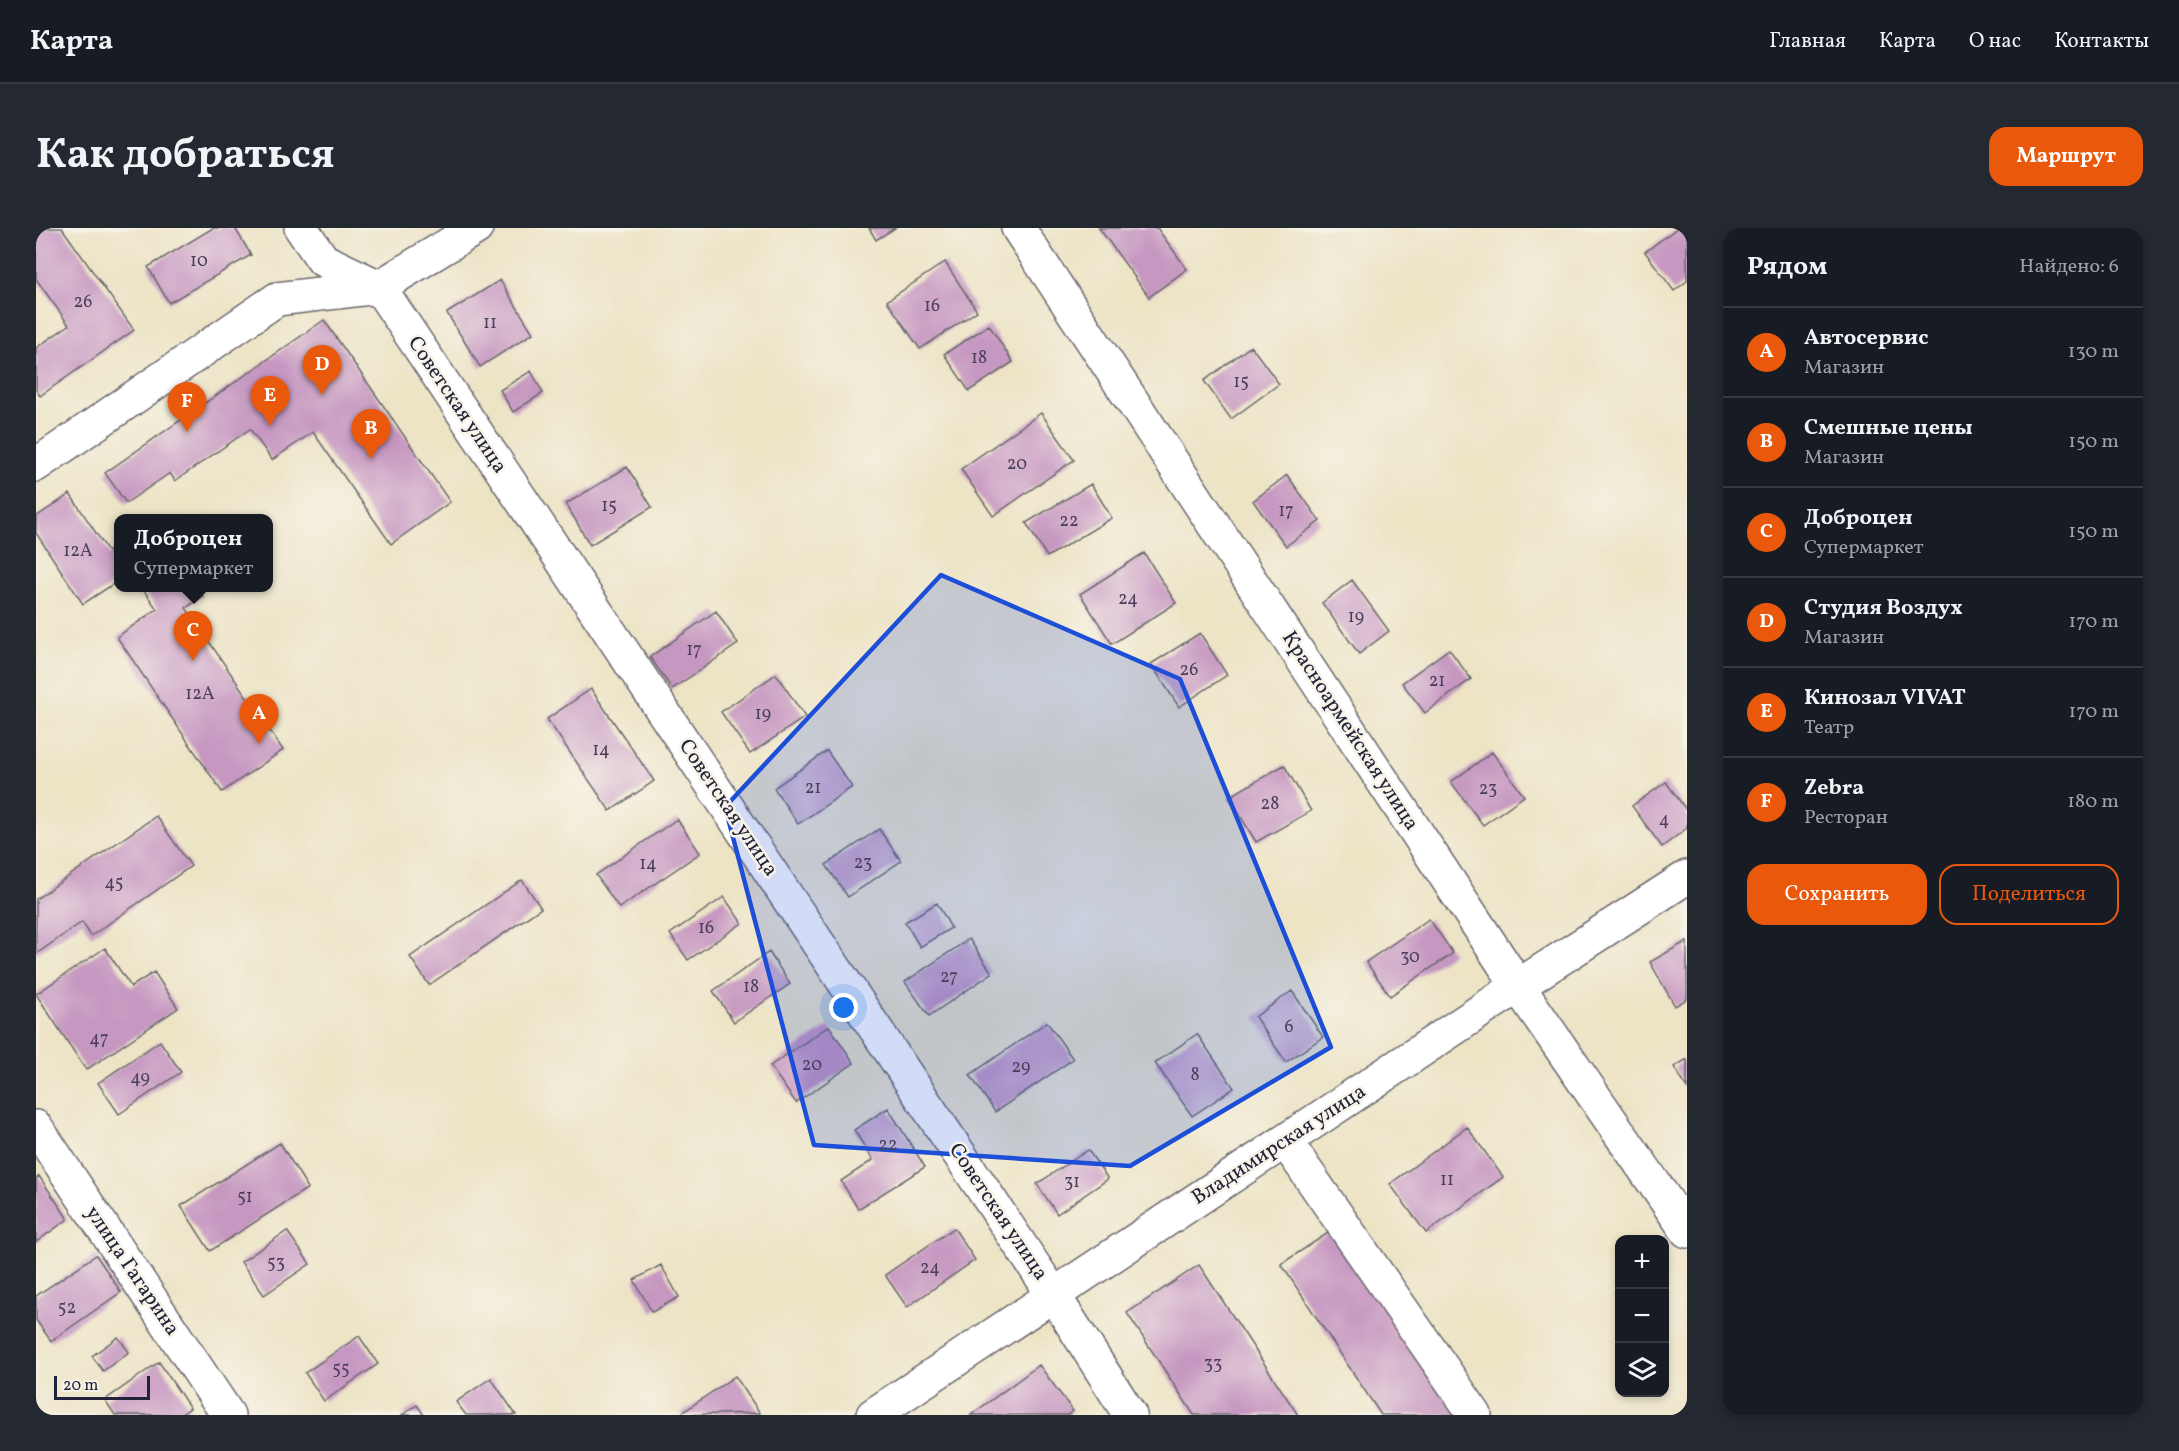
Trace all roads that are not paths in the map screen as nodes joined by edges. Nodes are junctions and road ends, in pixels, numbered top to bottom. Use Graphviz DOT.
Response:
graph roads {
  1 [pos="301,228"];
  2 [pos="476,228"];
  3 [pos="1018,228"];
  4 [pos="379,288"];
  5 [pos="36,465"];
  6 [pos="1687,877"];
  7 [pos="1518,986"];
  8 [pos="36,1127"];
  9 [pos="1286,1142"];
  10 [pos="1687,1231"];
  11 [pos="1053,1294"];
  12 [pos="228,1415"];
  13 [pos="873,1415"];
  14 [pos="1130,1415"];
  15 [pos="1475,1415"];
  1 -- 4 [label="street, Советская улица"];
  2 -- 4 [label="street"];
  3 -- 7 [label="street, Красноармейская улица"];
  4 -- 5 [label="street"];
  4 -- 11 [label="street, Советская улица"];
  6 -- 7 [label="street, Владимирская улица"];
  7 -- 9 [label="street, Владимирская улица"];
  7 -- 10 [label="street, Красноармейская улица"];
  8 -- 12 [label="street, улица Гагарина"];
  9 -- 11 [label="street, Владимирская улица"];
  9 -- 15 [label="street"];
  11 -- 13 [label="street, Владимирская улица"];
  11 -- 14 [label="street, Советская улица"];
}
